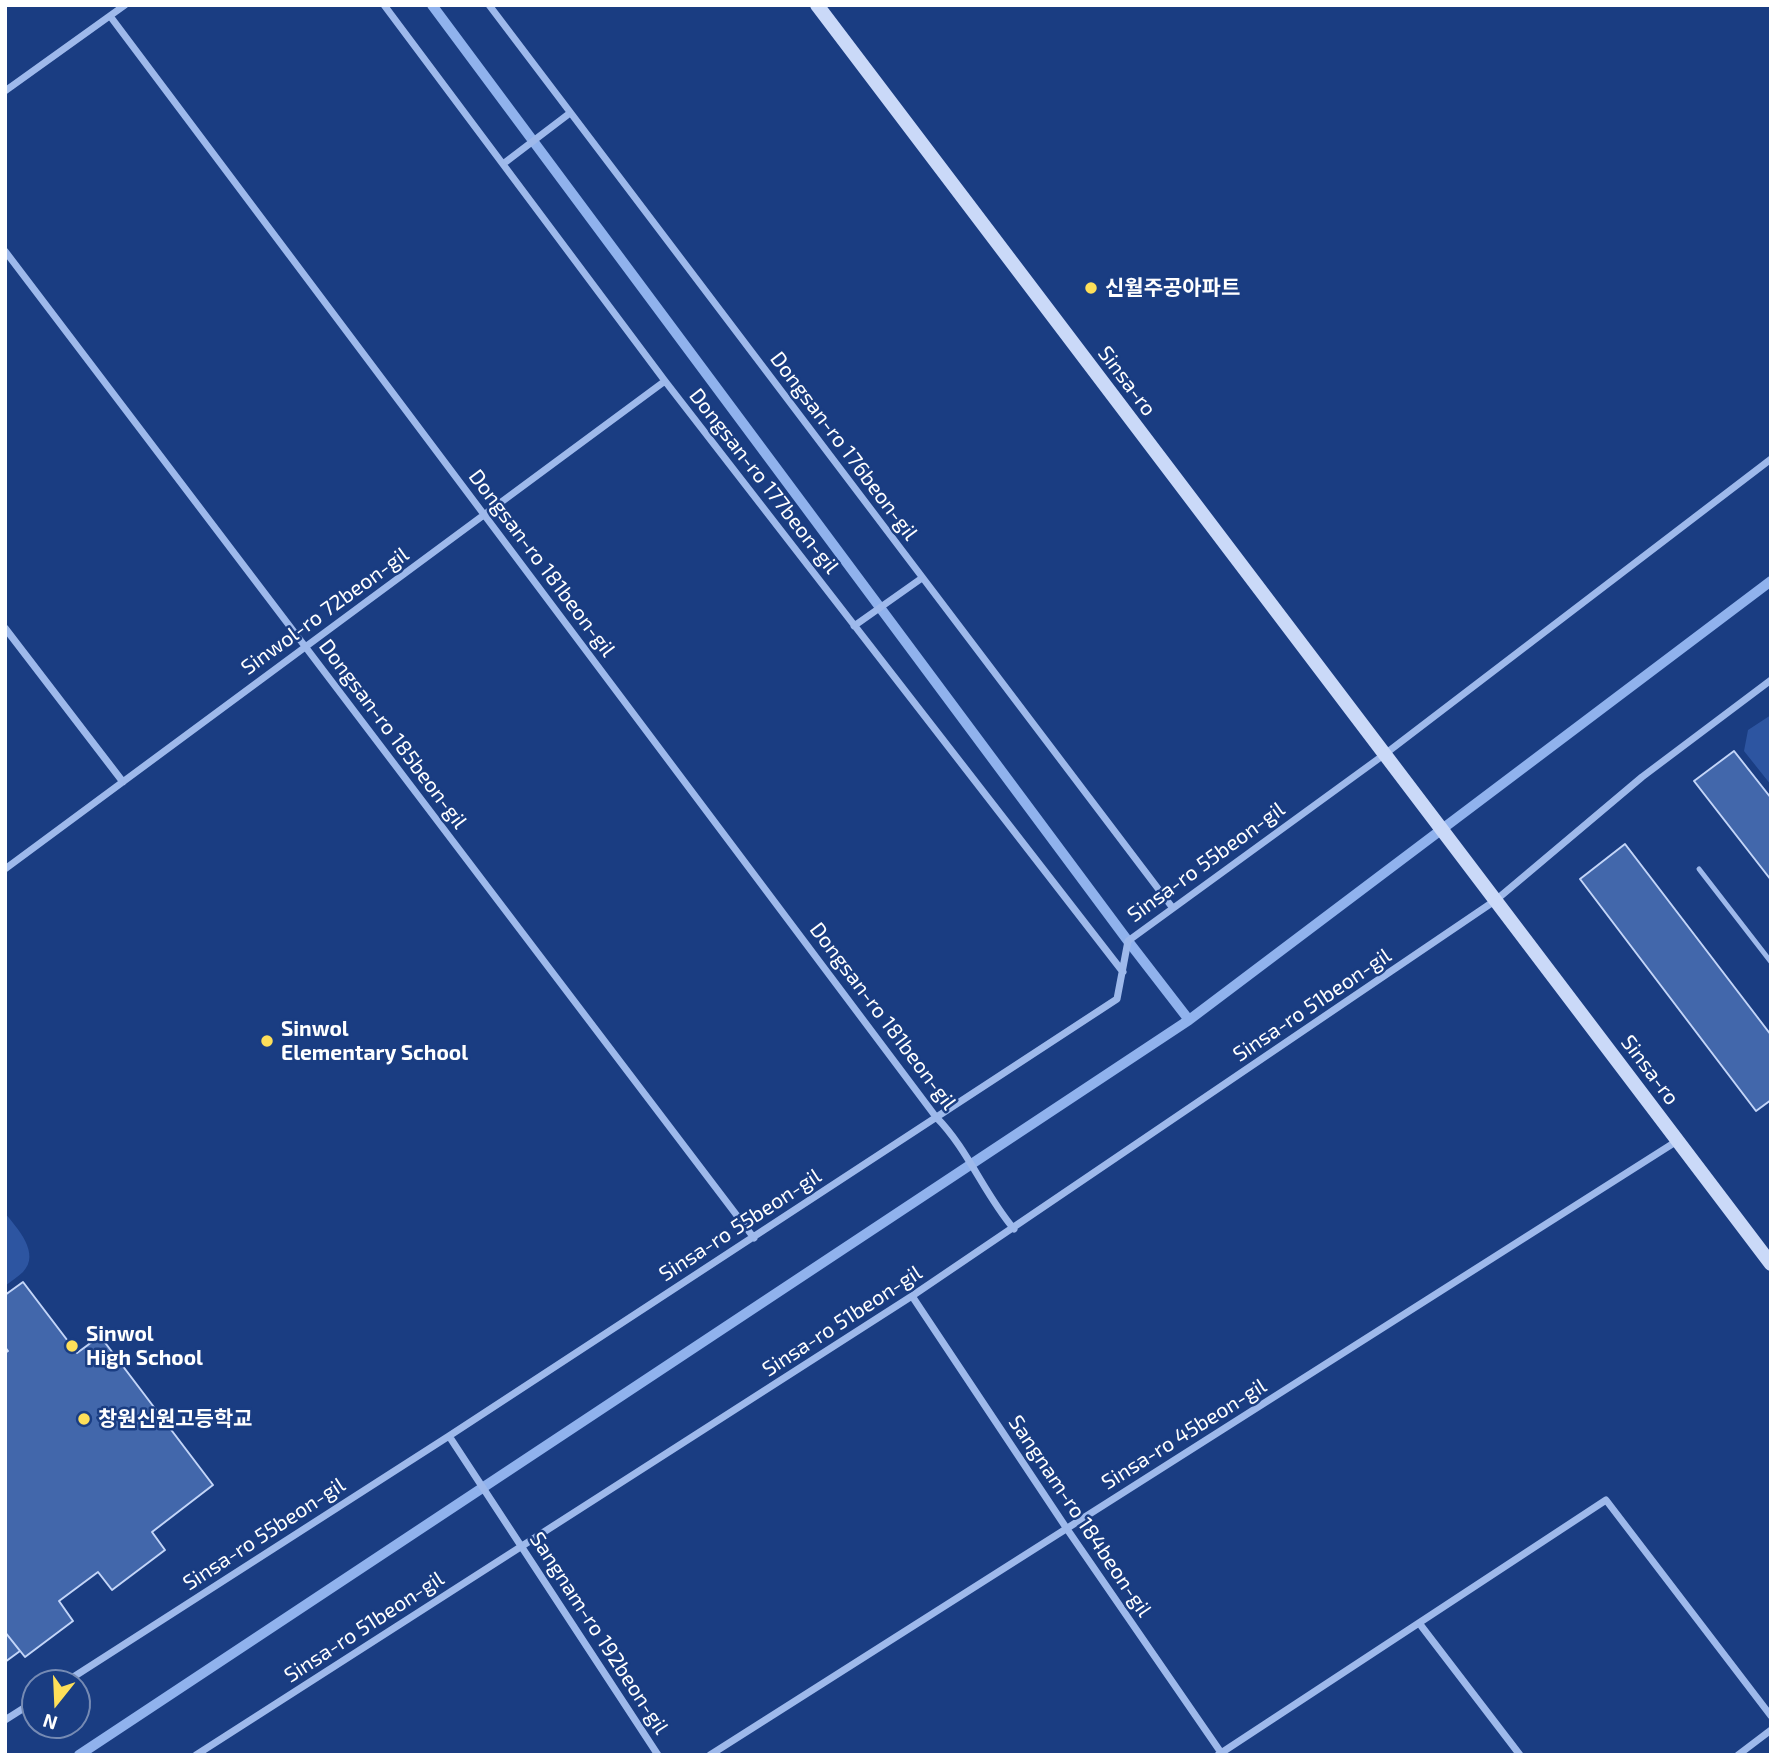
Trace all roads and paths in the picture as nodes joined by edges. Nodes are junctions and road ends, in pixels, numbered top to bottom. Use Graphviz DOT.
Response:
graph roads {
  1 [pos="125,5"];
  2 [pos="384,5"];
  3 [pos="488,5"];
  4 [pos="817,5"];
  5 [pos="110,16"];
  6 [pos="5,91"];
  7 [pos="570,113"];
  8 [pos="503,164"];
  9 [pos="5,251"];
  10 [pos="665,381"];
  11 [pos="1771,459"];
  12 [pos="484,515"];
  13 [pos="922,578"];
  14 [pos="854,625"];
  15 [pos="5,628"];
  16 [pos="305,647"];
  17 [pos="1771,680"];
  18 [pos="1385,754"];
  19 [pos="123,782"];
  20 [pos="5,869"];
  21 [pos="1699,869"];
  22 [pos="1496,900"];
  23 [pos="1172,907"];
  24 [pos="1771,962"];
  25 [pos="1123,972"];
  26 [pos="936,1117"];
  27 [pos="1677,1141"];
  28 [pos="1014,1229"];
  29 [pos="754,1238"];
  30 [pos="1771,1264"];
  31 [pos="912,1296"];
  32 [pos="449,1436"];
  33 [pos="1067,1529"];
  34 [pos="521,1548"];
  35 [pos="1419,1623"];
  36 [pos="86,1669"];
  37 [pos="21,1710"];
  38 [pos="1771,1716"];
  39 [pos="5,1720"];
  40 [pos="1771,1730"];
  41 [pos="1220,1754"];
  42 [pos="196,1755"];
  43 [pos="657,1755"];
  44 [pos="710,1755"];
  45 [pos="1520,1755"];
  46 [pos="1738,1755"];
  1 -- 5 [label="street"];
  2 -- 8 [label="street, Dongsan-ro 177beon-gil"];
  3 -- 7 [label="street, Dongsan-ro 176beon-gil"];
  4 -- 18 [label="main road, Sinsa-ro"];
  5 -- 6 [label="street"];
  5 -- 12 [label="street, Dongsan-ro 181beon-gil"];
  7 -- 8 [label="street"];
  7 -- 13 [label="street, Dongsan-ro 176beon-gil"];
  8 -- 10 [label="street, Dongsan-ro 177beon-gil"];
  9 -- 16 [label="street, Dongsan-ro 185beon-gil"];
  10 -- 12 [label="street, Sinwol-ro 72beon-gil"];
  10 -- 14 [label="street, Dongsan-ro 177beon-gil"];
  11 -- 18 [label="street, Sinsa-ro 55beon-gil"];
  12 -- 16 [label="street, Sinwol-ro 72beon-gil"];
  12 -- 26 [label="street, Dongsan-ro 181beon-gil"];
  13 -- 14 [label="street"];
  13 -- 23 [label="street, Dongsan-ro 176beon-gil"];
  14 -- 25 [label="street, Dongsan-ro 177beon-gil"];
  15 -- 19 [label="street"];
  16 -- 19 [label="street, Sinwol-ro 72beon-gil"];
  16 -- 29 [label="street, Dongsan-ro 185beon-gil"];
  17 -- 22 [label="street, Sinsa-ro 51beon-gil"];
  18 -- 22 [label="main road, Sinsa-ro"];
  18 -- 23 [label="street, Sinsa-ro 55beon-gil"];
  19 -- 20 [label="street, Sinwol-ro 72beon-gil"];
  21 -- 24 [label="lane"];
  22 -- 27 [label="main road, Sinsa-ro"];
  22 -- 28 [label="street, Sinsa-ro 51beon-gil"];
  23 -- 25 [label="street, Sinsa-ro 55beon-gil"];
  25 -- 26 [label="street, Sinsa-ro 55beon-gil"];
  26 -- 28 [label="street, Dongsan-ro 181beon-gil"];
  26 -- 29 [label="street, Sinsa-ro 55beon-gil"];
  27 -- 30 [label="main road, Sinsa-ro"];
  27 -- 33 [label="street, Sinsa-ro 45beon-gil"];
  28 -- 31 [label="street, Sinsa-ro 51beon-gil"];
  29 -- 32 [label="street, Sinsa-ro 55beon-gil"];
  31 -- 33 [label="street, Sangnam-ro 184beon-gil"];
  31 -- 34 [label="street, Sinsa-ro 51beon-gil"];
  32 -- 34 [label="street, Sangnam-ro 192beon-gil"];
  32 -- 36 [label="street, Sinsa-ro 55beon-gil"];
  33 -- 41 [label="street, Sangnam-ro 184beon-gil"];
  33 -- 44 [label="street, Sinsa-ro 45beon-gil"];
  34 -- 42 [label="street, Sinsa-ro 51beon-gil"];
  34 -- 43 [label="street, Sangnam-ro 192beon-gil"];
  35 -- 38 [label="street, Sangnam-ro 184beon-gil"];
  35 -- 41 [label="street, Sangnam-ro 184beon-gil"];
  35 -- 45 [label="street"];
  37 -- 39 [label="street"];
  40 -- 46 [label="street"];
}
